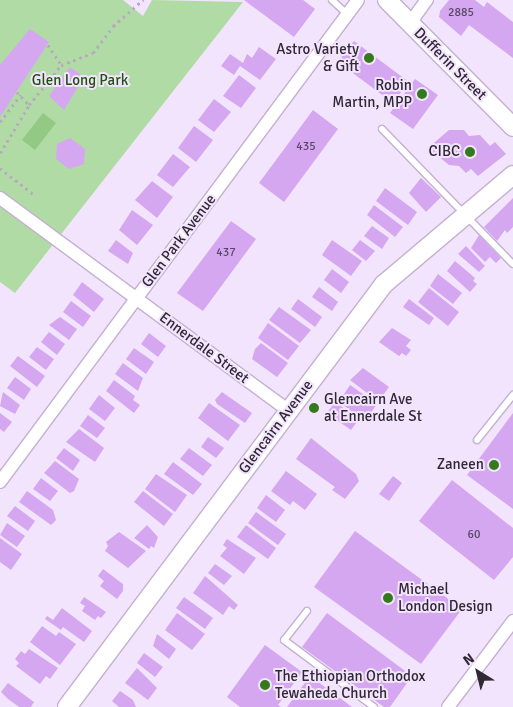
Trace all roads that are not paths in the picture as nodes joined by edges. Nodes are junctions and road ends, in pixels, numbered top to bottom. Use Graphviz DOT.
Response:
graph roads {
  1 [pos="332,0"];
  2 [pos="358,0"];
  3 [pos="387,0"];
  4 [pos="427,0"];
  5 [pos="347,14"];
  6 [pos="410,23"];
  7 [pos="513,128"];
  8 [pos="382,129"];
  9 [pos="513,174"];
  10 [pos="0,198"];
  11 [pos="463,214"];
  12 [pos="513,264"];
  13 [pos="136,298"];
  14 [pos="513,395"];
  15 [pos="288,410"];
  16 [pos="477,440"];
  17 [pos="0,482"];
  18 [pos="307,611"];
  19 [pos="513,621"];
  20 [pos="68,707"];
  21 [pos="374,707"];
  22 [pos="448,707"];
  1 -- 5 [label="lane"];
  2 -- 5 [label="street, Glen Park Avenue"];
  3 -- 6 [label="street, Dufferin Street"];
  4 -- 6 [label="street"];
  5 -- 13 [label="street, Glen Park Avenue"];
  6 -- 7 [label="street, Dufferin Street"];
  8 -- 11 [label="lane"];
  9 -- 11 [label="street, Glencairn Avenue"];
  10 -- 13 [label="street, Ennerdale Street"];
  11 -- 12 [label="lane"];
  11 -- 15 [label="street, Glencairn Avenue"];
  13 -- 15 [label="street, Ennerdale Street"];
  13 -- 17 [label="street, Glen Park Avenue"];
  14 -- 16 [label="lane"];
  15 -- 20 [label="street, Glencairn Avenue"];
  18 -- 21 [label="lane"];
  19 -- 22 [label="street"];
}
